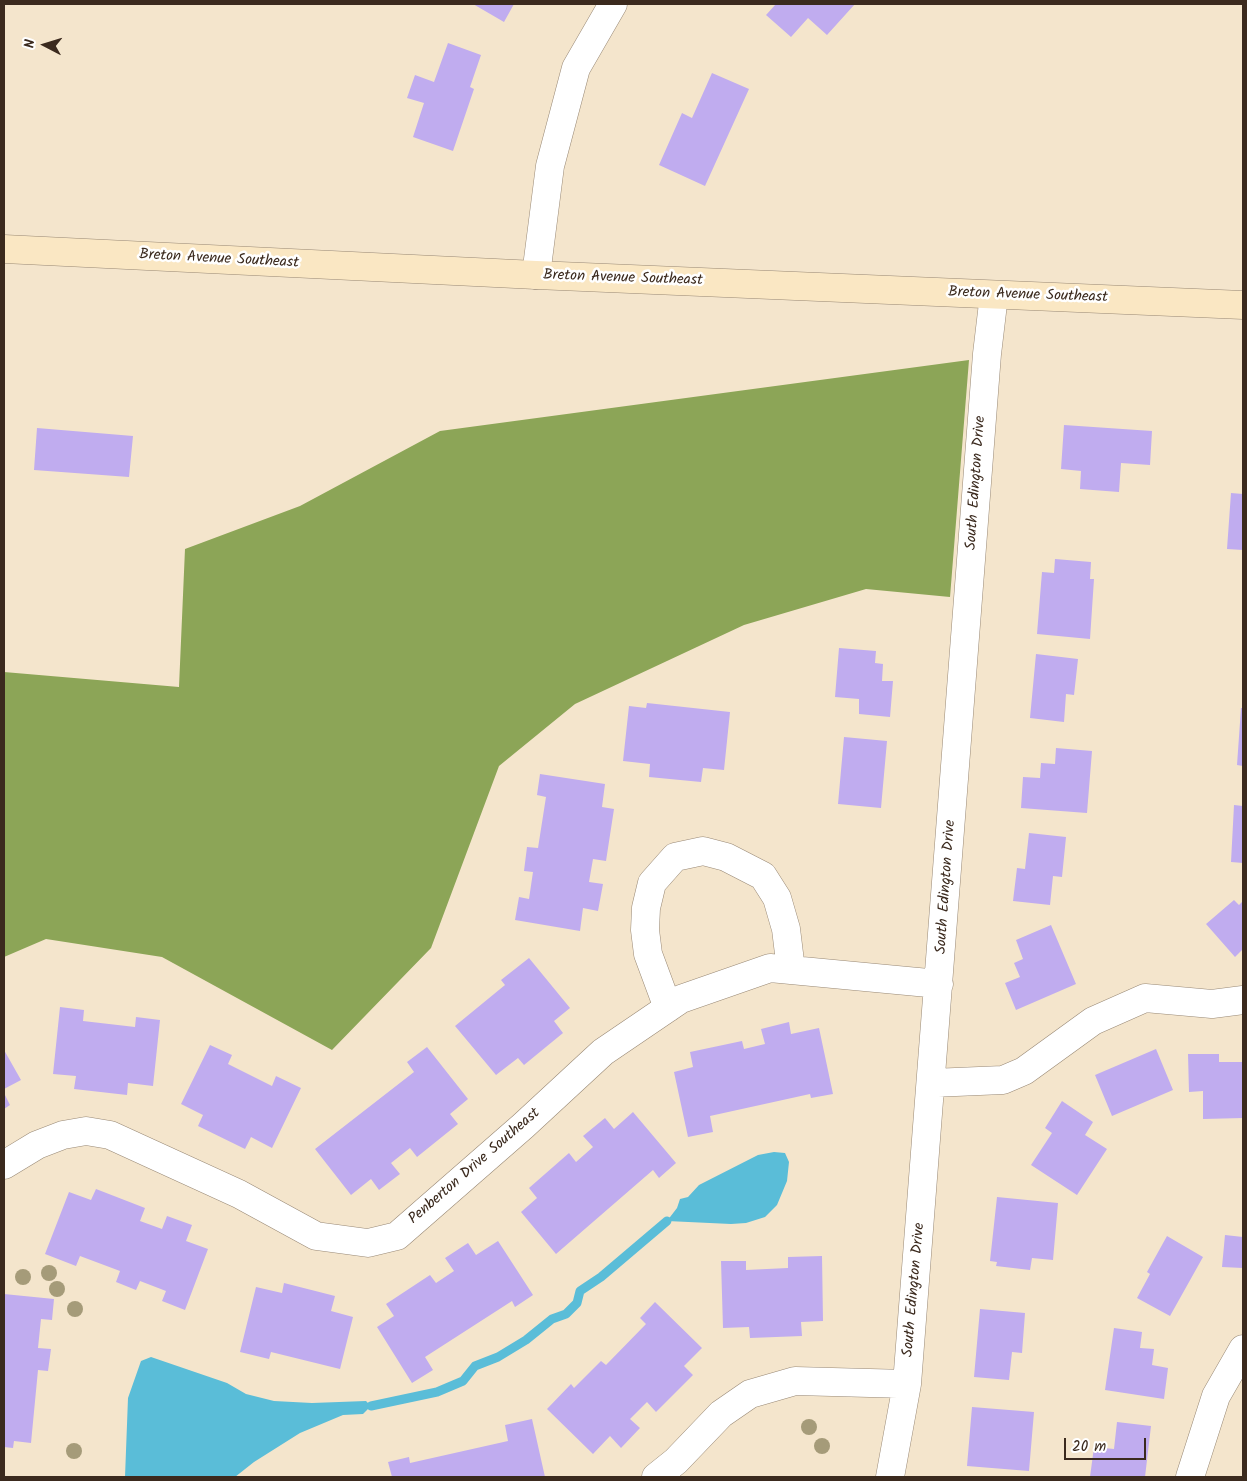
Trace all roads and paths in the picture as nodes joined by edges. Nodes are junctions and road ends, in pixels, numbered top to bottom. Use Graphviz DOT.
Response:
graph roads {
  1 [pos="613,4"];
  2 [pos="4,249"];
  3 [pos="536,275"];
  4 [pos="994,295"];
  5 [pos="1243,305"];
  6 [pos="791,970"];
  7 [pos="940,984"];
  8 [pos="1243,1000"];
  9 [pos="668,1008"];
  10 [pos="932,1083"];
  11 [pos="4,1165"];
  12 [pos="1243,1349"];
  13 [pos="907,1384"];
  14 [pos="656,1477"];
  15 [pos="890,1477"];
  16 [pos="1190,1477"];
  1 -- 3 [label="street"];
  2 -- 3 [label="main road, Breton Avenue Southeast"];
  3 -- 4 [label="main road, Breton Avenue Southeast"];
  4 -- 5 [label="main road, Breton Avenue Southeast"];
  4 -- 7 [label="street, South Edington Drive"];
  6 -- 7 [label="street, Penberton Drive Southeast"];
  6 -- 9 [label="street, Penberton Drive Southeast"];
  6 -- 9 [label="street"];
  7 -- 10 [label="street, South Edington Drive"];
  8 -- 10 [label="street"];
  9 -- 11 [label="street, Penberton Drive Southeast"];
  10 -- 13 [label="street, South Edington Drive"];
  12 -- 16 [label="street"];
  13 -- 14 [label="street"];
  13 -- 15 [label="street, South Edington Drive"];
}
